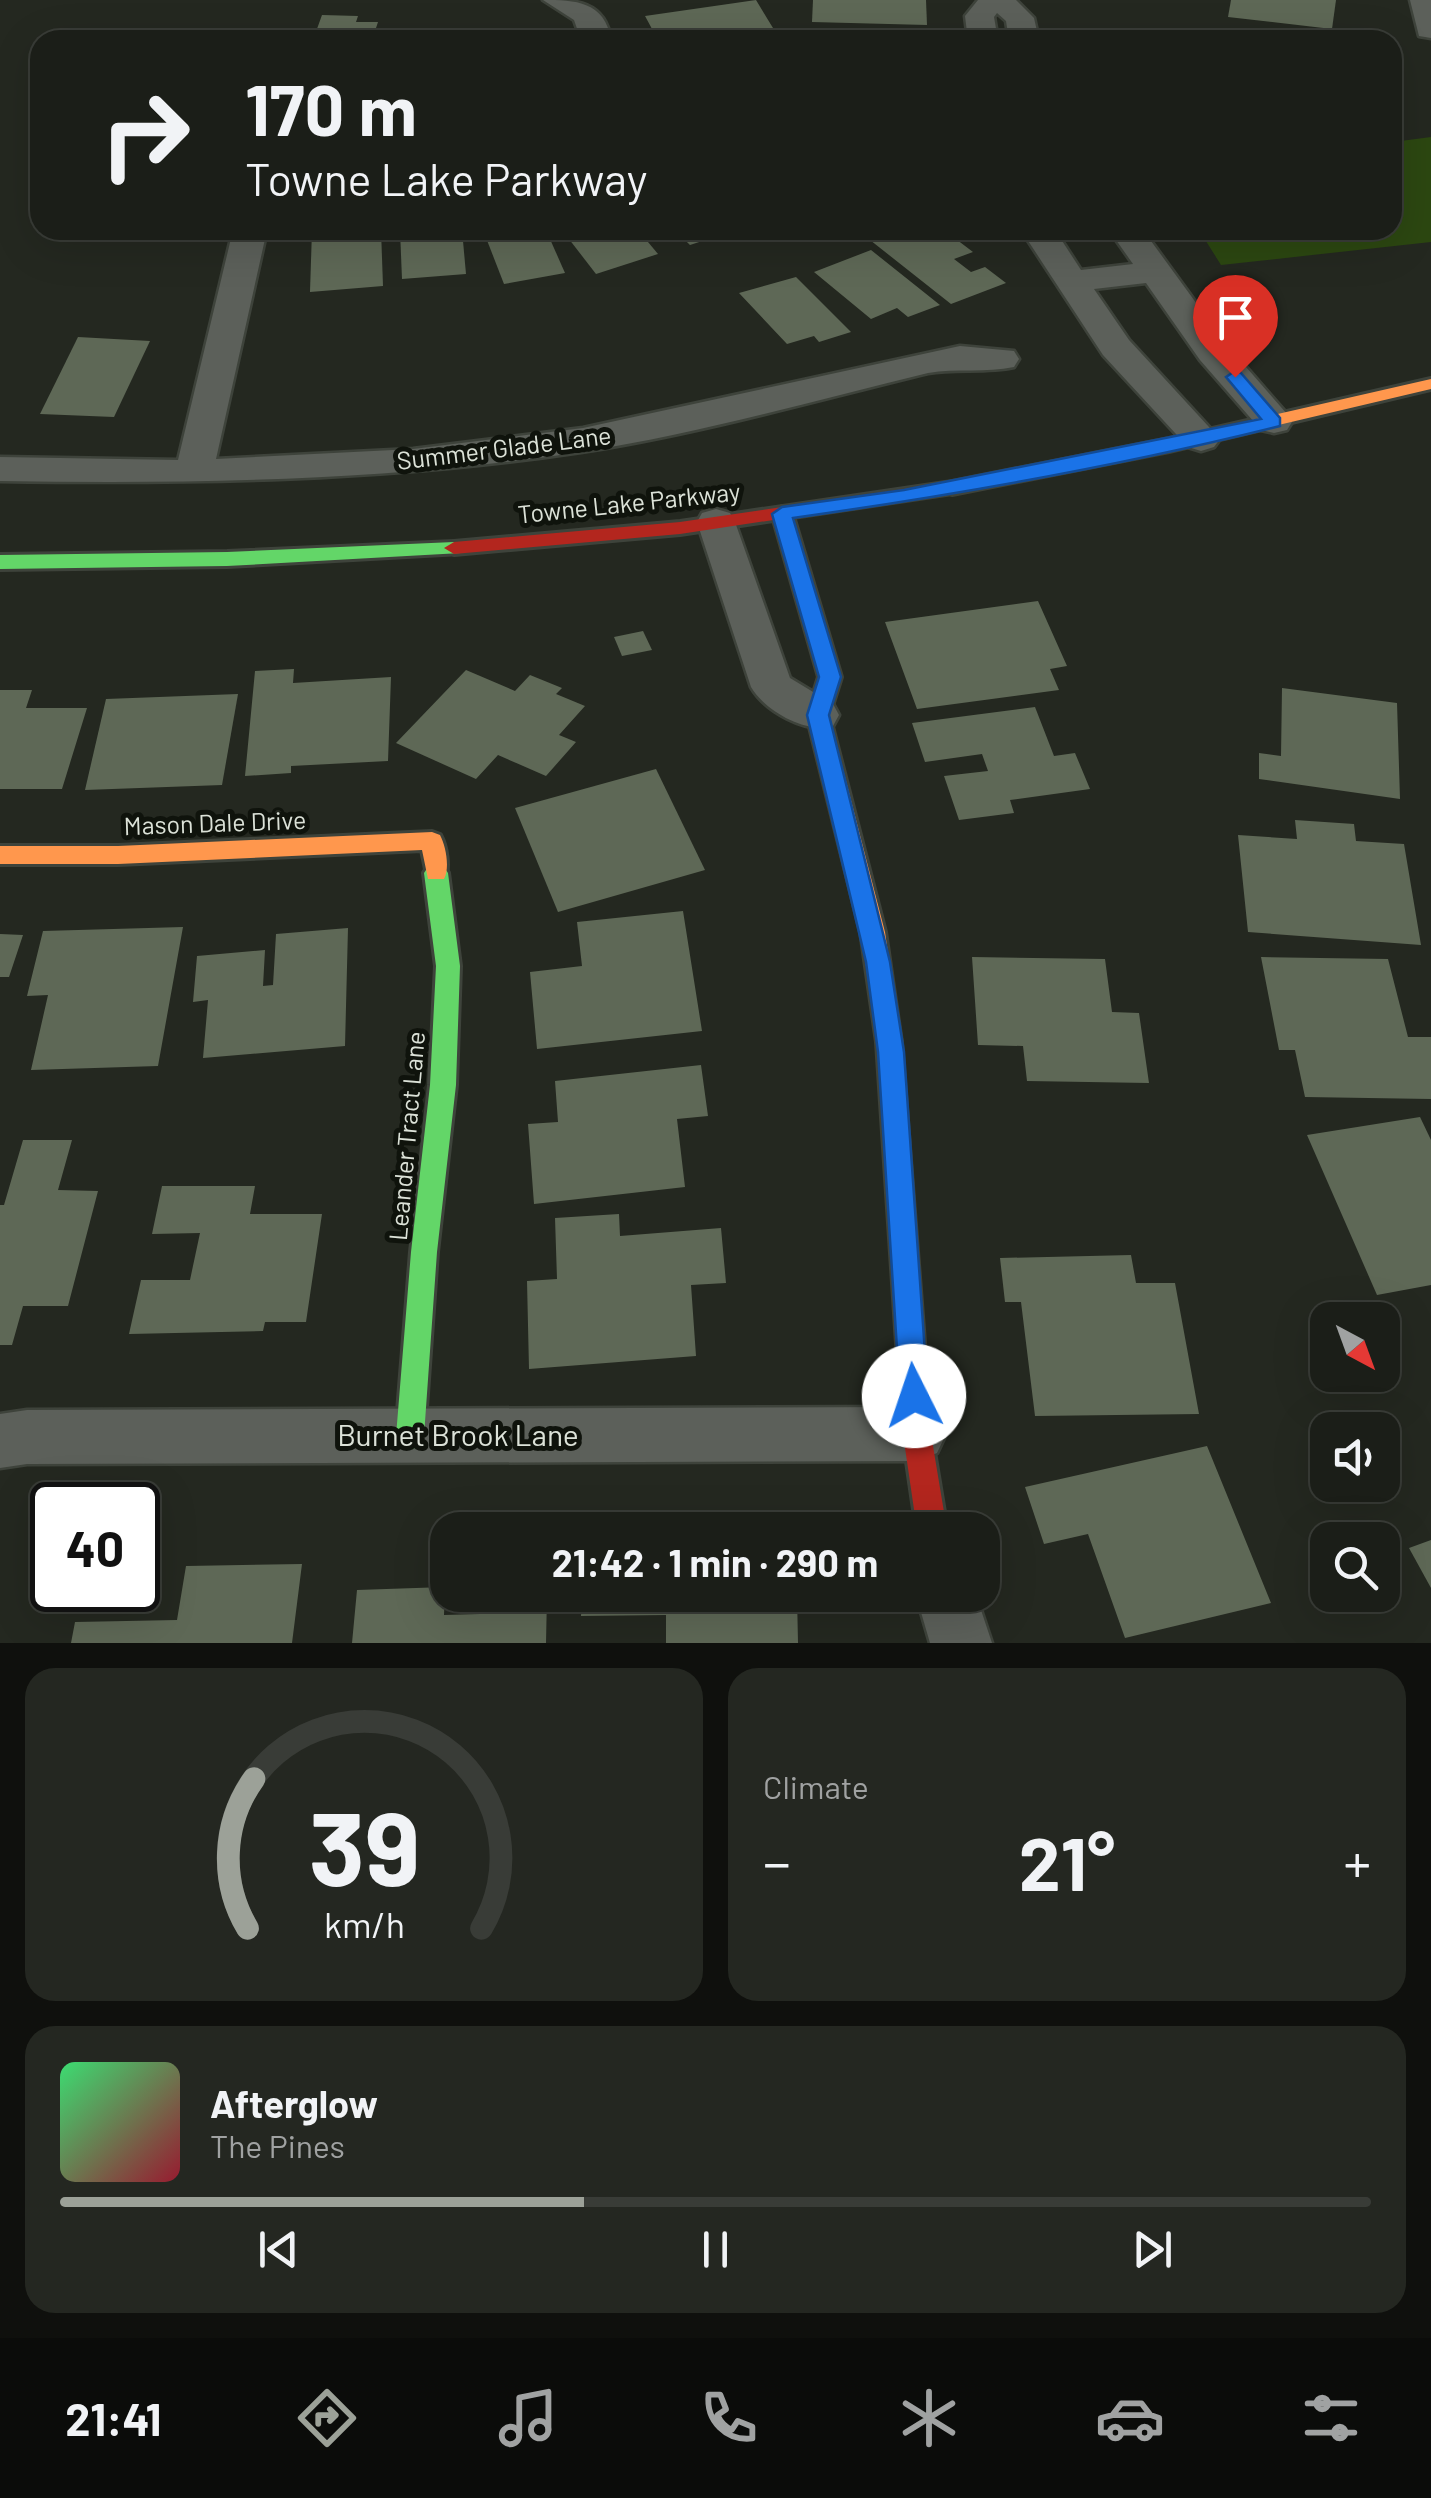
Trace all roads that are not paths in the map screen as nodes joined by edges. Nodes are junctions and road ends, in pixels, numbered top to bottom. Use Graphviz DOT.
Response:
graph roads {
  1 [pos="996,0"];
  2 [pos="1424,0"];
  3 [pos="566,4"];
  4 [pos="595,30"];
  5 [pos="982,30"];
  6 [pos="1022,30"];
  7 [pos="1429,30"];
  8 [pos="248,240"];
  9 [pos="1044,240"];
  10 [pos="1132,240"];
  11 [pos="1152,272"];
  12 [pos="1070,281"];
  13 [pos="1213,352"];
  14 [pos="1001,359"];
  15 [pos="1136,368"];
  16 [pos="1431,384"];
  17 [pos="1274,422"];
  18 [pos="1202,439"];
  19 [pos="0,469"];
  20 [pos="194,472"];
  21 [pos="782,514"];
  22 [pos="716,522"];
  23 [pos="0,562"];
  24 [pos="818,715"];
  25 [pos="432,842"];
  26 [pos="0,855"];
  27 [pos="916,1434"];
  28 [pos="410,1436"];
  29 [pos="0,1442"];
  30 [pos="929,1512"];
  31 [pos="951,1612"];
  32 [pos="961,1643"];
  1 -- 5 [label="street"];
  1 -- 6 [label="street"];
  2 -- 7 [label="street"];
  3 -- 4 [label="street"];
  8 -- 20 [label="street"];
  9 -- 12 [label="street"];
  10 -- 11 [label="street"];
  11 -- 12 [label="street"];
  11 -- 13 [label="street"];
  12 -- 15 [label="street"];
  13 -- 15 [label="street"];
  13 -- 17 [label="street"];
  14 -- 20 [label="street, Summer Glade Lane"];
  15 -- 18 [label="street"];
  16 -- 17 [label="street, Towne Lake Parkway"];
  17 -- 18 [label="street, Towne Lake Parkway"];
  18 -- 21 [label="street, Towne Lake Parkway"];
  19 -- 20 [label="street, Summer Glade Lane"];
  21 -- 22 [label="street, Towne Lake Parkway"];
  21 -- 24 [label="street"];
  22 -- 23 [label="street, Towne Lake Parkway"];
  22 -- 24 [label="street"];
  24 -- 27 [label="street"];
  25 -- 26 [label="street, Mason Dale Drive"];
  25 -- 28 [label="street, Leander Tract Lane"];
  27 -- 28 [label="street, Burnet Brook Lane"];
  27 -- 30 [label="street"];
  28 -- 29 [label="street, Burnet Brook Lane"];
  31 -- 32 [label="street"];
}
